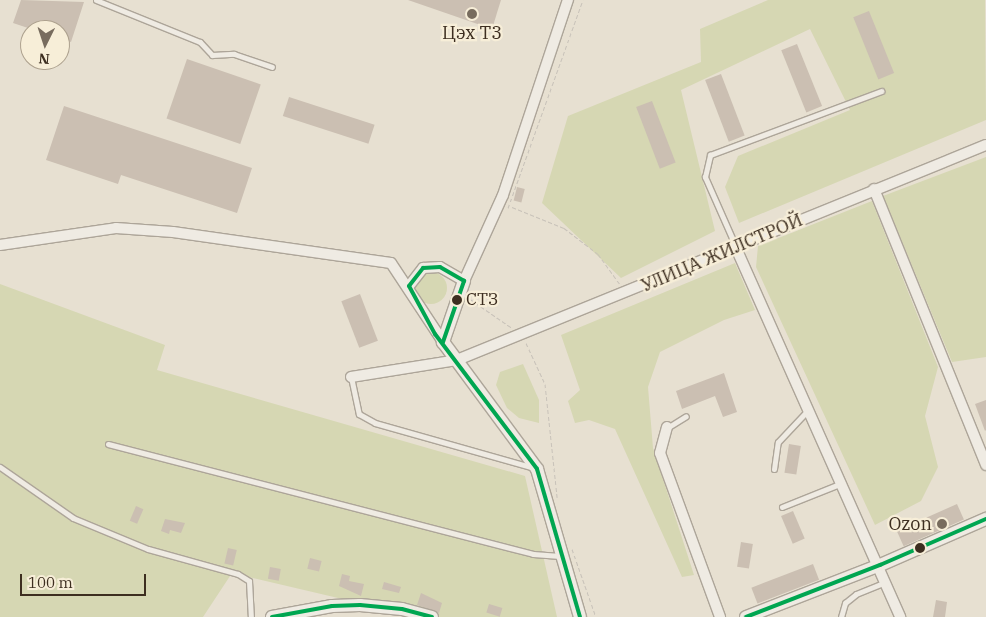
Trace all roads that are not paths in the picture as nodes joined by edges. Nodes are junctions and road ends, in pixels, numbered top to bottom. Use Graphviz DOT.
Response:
graph roads {
  1 [pos="96,0"];
  2 [pos="568,0"];
  3 [pos="272,67"];
  4 [pos="882,90"];
  5 [pos="986,144"];
  6 [pos="874,188"];
  7 [pos="0,245"];
  8 [pos="736,248"];
  9 [pos="464,281"];
  10 [pos="409,286"];
  11 [pos="443,342"];
  12 [pos="457,360"];
  13 [pos="351,378"];
  14 [pos="809,409"];
  15 [pos="686,416"];
  16 [pos="108,444"];
  17 [pos="986,465"];
  18 [pos="0,467"];
  19 [pos="774,468"];
  20 [pos="537,469"];
  21 [pos="843,483"];
  22 [pos="782,507"];
  23 [pos="986,519"];
  24 [pos="560,556"];
  25 [pos="880,565"];
  26 [pos="887,582"];
  27 [pos="251,617"];
  28 [pos="272,617"];
  29 [pos="432,617"];
  30 [pos="580,617"];
  31 [pos="720,617"];
  32 [pos="746,617"];
  33 [pos="841,617"];
  34 [pos="900,617"];
  1 -- 3 [label="lane"];
  2 -- 9 [label="street"];
  4 -- 8 [label="lane"];
  5 -- 6 [label="street, УЛИЦА ЖИЛСТРОЙ"];
  6 -- 8 [label="street, УЛИЦА ЖИЛСТРОЙ"];
  6 -- 17 [label="street"];
  7 -- 10 [label="street"];
  8 -- 12 [label="street, УЛИЦА ЖИЛСТРОЙ"];
  8 -- 14 [label="street"];
  9 -- 10 [label="street"];
  9 -- 11 [label="street"];
  10 -- 11 [label="street"];
  11 -- 12 [label="street"];
  12 -- 13 [label="street, УЛИЦА ЖИЛСТРОЙ"];
  12 -- 20 [label="street"];
  13 -- 20 [label="lane"];
  14 -- 19 [label="lane"];
  14 -- 21 [label="street"];
  15 -- 31 [label="lane"];
  16 -- 24 [label="lane"];
  18 -- 27 [label="lane"];
  20 -- 24 [label="street"];
  21 -- 22 [label="lane"];
  21 -- 25 [label="street"];
  23 -- 25 [label="street"];
  24 -- 30 [label="street"];
  25 -- 26 [label="street"];
  25 -- 32 [label="street"];
  26 -- 33 [label="lane"];
  26 -- 34 [label="street"];
  28 -- 29 [label="street"];
}
